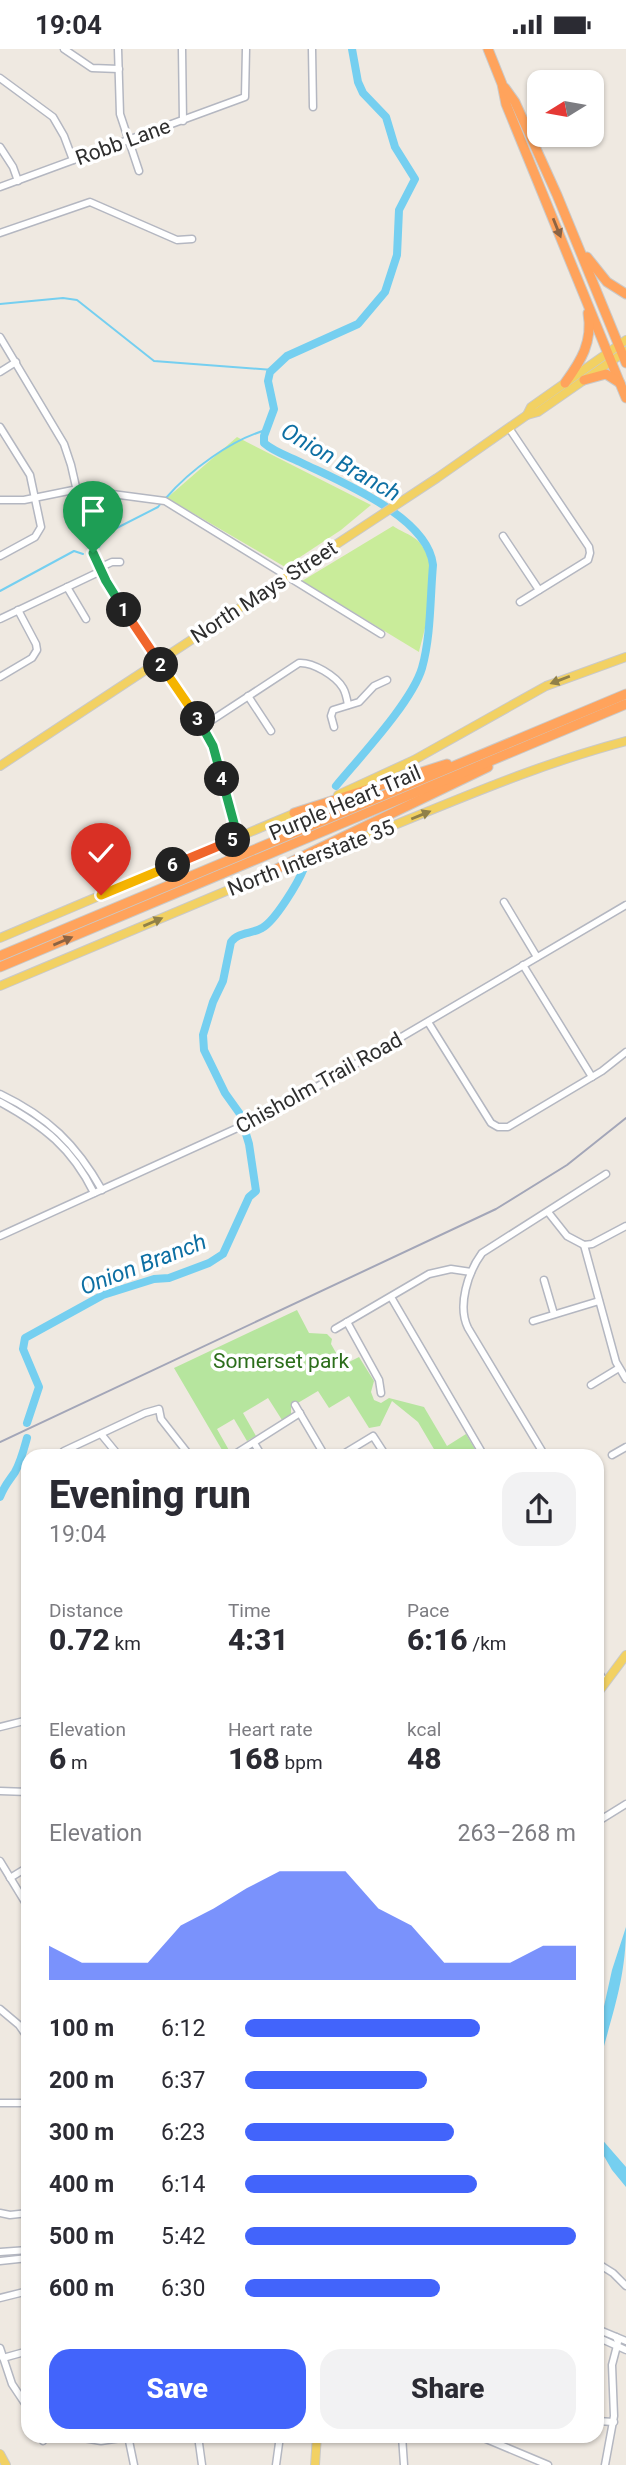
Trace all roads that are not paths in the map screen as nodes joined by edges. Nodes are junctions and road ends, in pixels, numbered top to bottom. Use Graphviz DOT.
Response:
graph roads {
  1 [pos="64,49"];
  2 [pos="118,49"];
  3 [pos="182,49"];
  4 [pos="246,49"];
  5 [pos="312,49"];
  6 [pos="488,49"];
  7 [pos="118,69"];
  8 [pos="0,78"];
  9 [pos="502,84"];
  10 [pos="313,107"];
  11 [pos="183,121"];
  12 [pos="128,141"];
  13 [pos="0,148"];
  14 [pos="73,160"];
  15 [pos="139,171"];
  16 [pos="18,181"];
  17 [pos="0,187"];
  18 [pos="572,230"];
  19 [pos="0,233"];
  20 [pos="192,239"];
  21 [pos="579,281"];
  22 [pos="626,294"];
  23 [pos="0,337"];
  24 [pos="624,350"];
  25 [pos="610,356"];
  26 [pos="16,362"];
  27 [pos="0,372"];
  28 [pos="584,380"];
  29 [pos="565,383"];
  30 [pos="620,384"];
  31 [pos="626,398"];
  32 [pos="527,415"];
  33 [pos="509,428"];
  34 [pos="1,430"];
  35 [pos="77,490"];
  36 [pos="36,498"];
  37 [pos="0,500"];
  38 [pos="503,536"];
  39 [pos="0,556"];
  40 [pos="101,571"];
  41 [pos="287,576"];
  42 [pos="67,587"];
  43 [pos="539,590"];
  44 [pos="520,602"];
  45 [pos="18,610"];
  46 [pos="0,619"];
  47 [pos="86,619"];
  48 [pos="381,634"];
  49 [pos="626,657"];
  50 [pos="158,661"];
  51 [pos="0,677"];
  52 [pos="387,680"];
  53 [pos="626,694"];
  54 [pos="248,696"];
  55 [pos="348,705"];
  56 [pos="624,705"];
  57 [pos="583,712"];
  58 [pos="203,726"];
  59 [pos="334,727"];
  60 [pos="271,731"];
  61 [pos="626,741"];
  62 [pos="0,766"];
  63 [pos="294,813"];
  64 [pos="238,838"];
  65 [pos="266,874"];
  66 [pos="504,902"];
  67 [pos="626,905"];
  68 [pos="0,937"];
  69 [pos="0,956"];
  70 [pos="537,957"];
  71 [pos="523,965"];
  72 [pos="0,967"];
  73 [pos="0,986"];
  74 [pos="428,1022"];
  75 [pos="626,1052"];
  76 [pos="592,1077"];
  77 [pos="0,1094"];
  78 [pos="0,1102"];
  79 [pos="606,1174"];
  80 [pos="102,1190"];
  81 [pos="94,1193"];
  82 [pos="548,1212"];
  83 [pos="626,1226"];
  84 [pos="0,1237"];
  85 [pos="584,1245"];
  86 [pos="471,1272"];
  87 [pos="544,1280"];
  88 [pos="391,1297"];
  89 [pos="599,1301"];
  90 [pos="554,1314"];
  91 [pos="533,1321"];
  92 [pos="347,1322"];
  93 [pos="335,1329"];
  94 [pos="620,1369"];
  95 [pos="626,1380"];
  96 [pos="591,1385"];
  97 [pos="381,1393"];
  98 [pos="295,1405"];
  99 [pos="300,1413"];
  100 [pos="101,1434"];
  101 [pos="254,1443"];
  102 [pos="626,1447"];
  103 [pos="68,1449"];
  104 [pos="113,1449"];
  105 [pos="185,1449"];
  106 [pos="244,1449"];
  107 [pos="258,1449"];
  108 [pos="321,1449"];
  109 [pos="352,1449"];
  110 [pos="381,1449"];
  111 [pos="481,1449"];
  112 [pos="541,1449"];
  113 [pos="612,1455"];
  114 [pos="626,1655"];
  115 [pos="605,1683"];
  116 [pos="21,1722"];
  117 [pos="0,1727"];
  118 [pos="0,1791"];
  119 [pos="21,1793"];
  120 [pos="626,1804"];
  121 [pos="604,1818"];
  122 [pos="0,1861"];
  123 [pos="21,1871"];
  124 [pos="10,1878"];
  125 [pos="21,1896"];
  126 [pos="0,2009"];
  127 [pos="21,2028"];
  128 [pos="0,2103"];
  129 [pos="21,2103"];
  130 [pos="0,2213"];
  131 [pos="21,2214"];
  132 [pos="21,2250"];
  133 [pos="0,2252"];
  134 [pos="21,2259"];
  135 [pos="0,2261"];
  136 [pos="604,2267"];
  137 [pos="626,2286"];
  138 [pos="21,2293"];
  139 [pos="0,2298"];
  140 [pos="604,2332"];
  141 [pos="616,2337"];
  142 [pos="604,2340"];
  143 [pos="626,2343"];
  144 [pos="617,2346"];
  145 [pos="0,2348"];
  146 [pos="626,2350"];
  147 [pos="21,2353"];
  148 [pos="3,2358"];
  149 [pos="21,2398"];
  150 [pos="604,2421"];
  151 [pos="614,2422"];
  152 [pos="131,2443"];
  153 [pos="199,2443"];
  154 [pos="279,2443"];
  155 [pos="317,2443"];
  156 [pos="402,2443"];
  157 [pos="496,2443"];
  158 [pos="0,2454"];
  159 [pos="6,2465"];
  160 [pos="134,2465"];
  161 [pos="202,2465"];
  162 [pos="276,2465"];
  163 [pos="315,2465"];
  164 [pos="404,2465"];
  165 [pos="548,2465"];
  166 [pos="605,2465"];
  1 -- 7 [label="street"];
  2 -- 7 [label="street"];
  3 -- 11 [label="street"];
  4 -- 11 [label="street, Robb Lane"];
  5 -- 10 [label="street"];
  6 -- 9 [label="highway"];
  7 -- 12 [label="street"];
  8 -- 14 [label="street"];
  9 -- 18 [label="highway"];
  9 -- 21 [label="highway, one-way"];
  11 -- 12 [label="street, Robb Lane"];
  12 -- 14 [label="street, Robb Lane"];
  12 -- 15 [label="street"];
  13 -- 16 [label="street"];
  14 -- 16 [label="street, Robb Lane"];
  16 -- 17 [label="street, Robb Lane"];
  18 -- 22 [label="highway"];
  18 -- 24 [label="highway"];
  19 -- 20 [label="street"];
  21 -- 25 [label="highway"];
  21 -- 29 [label="highway"];
  23 -- 26 [label="street"];
  24 -- 25 [label="main road, North Mays Street"];
  25 -- 28 [label="main road, North Mays Street"];
  25 -- 29 [label="main road, North Mays Street"];
  25 -- 30 [label="highway"];
  26 -- 27 [label="street"];
  26 -- 35 [label="street"];
  28 -- 30 [label="highway"];
  28 -- 32 [label="main road, North Mays Street"];
  29 -- 32 [label="main road, North Mays Street"];
  30 -- 31 [label="highway"];
  32 -- 33 [label="main road, North Mays Street"];
  33 -- 41 [label="main road, North Mays Street"];
  33 -- 43 [label="street"];
  34 -- 36 [label="street"];
  35 -- 36 [label="street"];
  35 -- 40 [label="street"];
  35 -- 41 [label="street"];
  36 -- 37 [label="street"];
  36 -- 39 [label="street"];
  38 -- 43 [label="street"];
  40 -- 42 [label="street"];
  40 -- 50 [label="street"];
  41 -- 48 [label="street"];
  41 -- 50 [label="main road, North Mays Street"];
  42 -- 45 [label="street"];
  42 -- 47 [label="street"];
  43 -- 44 [label="street"];
  45 -- 46 [label="street"];
  45 -- 51 [label="street"];
  49 -- 63 [label="main road, North Interstate 35, one-way"];
  50 -- 58 [label="street"];
  50 -- 62 [label="main road, North Mays Street"];
  52 -- 55 [label="street"];
  53 -- 57 [label="highway, Purple Heart Trail"];
  54 -- 55 [label="street"];
  54 -- 58 [label="street"];
  54 -- 60 [label="street"];
  55 -- 59 [label="street"];
  56 -- 65 [label="highway"];
  72 -- 56 [label="highway, Purple Heart Trail, one-way"];
  57 -- 63 [label="highway"];
  57 -- 69 [label="highway, Purple Heart Trail"];
  58 -- 64 [label="street"];
  65 -- 61 [label="main road, North Interstate 35, one-way"];
  63 -- 64 [label="main road, North Interstate 35"];
  64 -- 68 [label="main road, North Interstate 35"];
  73 -- 65 [label="main road, North Interstate 35, one-way"];
  66 -- 70 [label="street"];
  67 -- 70 [label="street, Chisholm Trail Road"];
  70 -- 71 [label="street, Chisholm Trail Road"];
  71 -- 74 [label="street, Chisholm Trail Road"];
  71 -- 76 [label="street"];
  74 -- 76 [label="street"];
  74 -- 80 [label="street, Chisholm Trail Road"];
  75 -- 76 [label="street"];
  77 -- 80 [label="street"];
  78 -- 81 [label="street"];
  79 -- 82 [label="street"];
  80 -- 81 [label="street, Chisholm Trail Road"];
  81 -- 84 [label="street, Chisholm Trail Road"];
  82 -- 85 [label="street"];
  82 -- 86 [label="street"];
  83 -- 85 [label="street"];
  85 -- 89 [label="street"];
  86 -- 88 [label="street"];
  86 -- 112 [label="street"];
  87 -- 90 [label="street"];
  88 -- 92 [label="street"];
  88 -- 111 [label="street"];
  89 -- 90 [label="street"];
  89 -- 94 [label="street"];
  90 -- 91 [label="street"];
  92 -- 93 [label="street"];
  92 -- 97 [label="street"];
  94 -- 95 [label="street"];
  94 -- 96 [label="street"];
  98 -- 99 [label="street"];
  99 -- 101 [label="street"];
  99 -- 108 [label="street"];
  100 -- 103 [label="street"];
  100 -- 104 [label="street"];
  100 -- 105 [label="street"];
  101 -- 106 [label="street"];
  101 -- 107 [label="street"];
  102 -- 113 [label="street"];
  109 -- 110 [label="street"];
  114 -- 115 [label="main road"];
  116 -- 117 [label="street"];
  118 -- 119 [label="street"];
  120 -- 121 [label="street"];
  122 -- 124 [label="street"];
  123 -- 124 [label="street"];
  124 -- 125 [label="street"];
  126 -- 127 [label="street"];
  128 -- 129 [label="street"];
  130 -- 131 [label="street"];
  132 -- 133 [label="street"];
  134 -- 135 [label="street"];
  136 -- 137 [label="street"];
  138 -- 139 [label="street"];
  140 -- 141 [label="street"];
  141 -- 143 [label="street"];
  141 -- 144 [label="street"];
  142 -- 144 [label="street"];
  143 -- 144 [label="street"];
  144 -- 146 [label="street"];
  144 -- 151 [label="street"];
  145 -- 148 [label="street"];
  147 -- 148 [label="street"];
  148 -- 149 [label="street"];
  150 -- 151 [label="street"];
  151 -- 166 [label="street"];
  152 -- 160 [label="street"];
  153 -- 161 [label="street"];
  154 -- 162 [label="street"];
  155 -- 163 [label="main road"];
  156 -- 164 [label="street"];
  157 -- 165 [label="street"];
  158 -- 159 [label="main road"];
}
